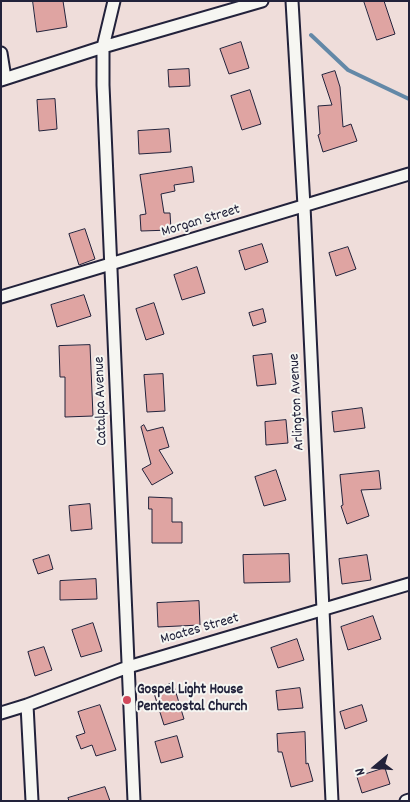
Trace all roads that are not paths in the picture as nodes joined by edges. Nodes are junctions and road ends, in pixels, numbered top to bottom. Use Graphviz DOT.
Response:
graph roads {
  1 [pos="114,1"];
  2 [pos="262,1"];
  3 [pos="292,1"];
  4 [pos="103,47"];
  5 [pos="1,53"];
  6 [pos="3,79"];
  7 [pos="409,174"];
  8 [pos="304,206"];
  9 [pos="111,265"];
  10 [pos="1,297"];
  11 [pos="409,584"];
  12 [pos="323,609"];
  13 [pos="128,667"];
  14 [pos="27,705"];
  15 [pos="1,713"];
  16 [pos="32,801"];
  17 [pos="134,801"];
  18 [pos="332,801"];
  1 -- 4 [label="street, Catalpa Avenue"];
  2 -- 4 [label="street"];
  3 -- 8 [label="street, Arlington Avenue"];
  4 -- 6 [label="street"];
  4 -- 9 [label="street, Catalpa Avenue"];
  5 -- 6 [label="street"];
  7 -- 8 [label="street, Morgan Street"];
  8 -- 9 [label="street, Morgan Street"];
  8 -- 12 [label="street, Arlington Avenue"];
  9 -- 10 [label="street, Morgan Street"];
  9 -- 13 [label="street, Catalpa Avenue"];
  11 -- 12 [label="street, Moates Street"];
  12 -- 13 [label="street, Moates Street"];
  12 -- 18 [label="street, Arlington Avenue"];
  13 -- 14 [label="street, Moates Street"];
  13 -- 17 [label="street, Catalpa Avenue"];
  14 -- 15 [label="street, Moates Street"];
  14 -- 16 [label="street"];
}
